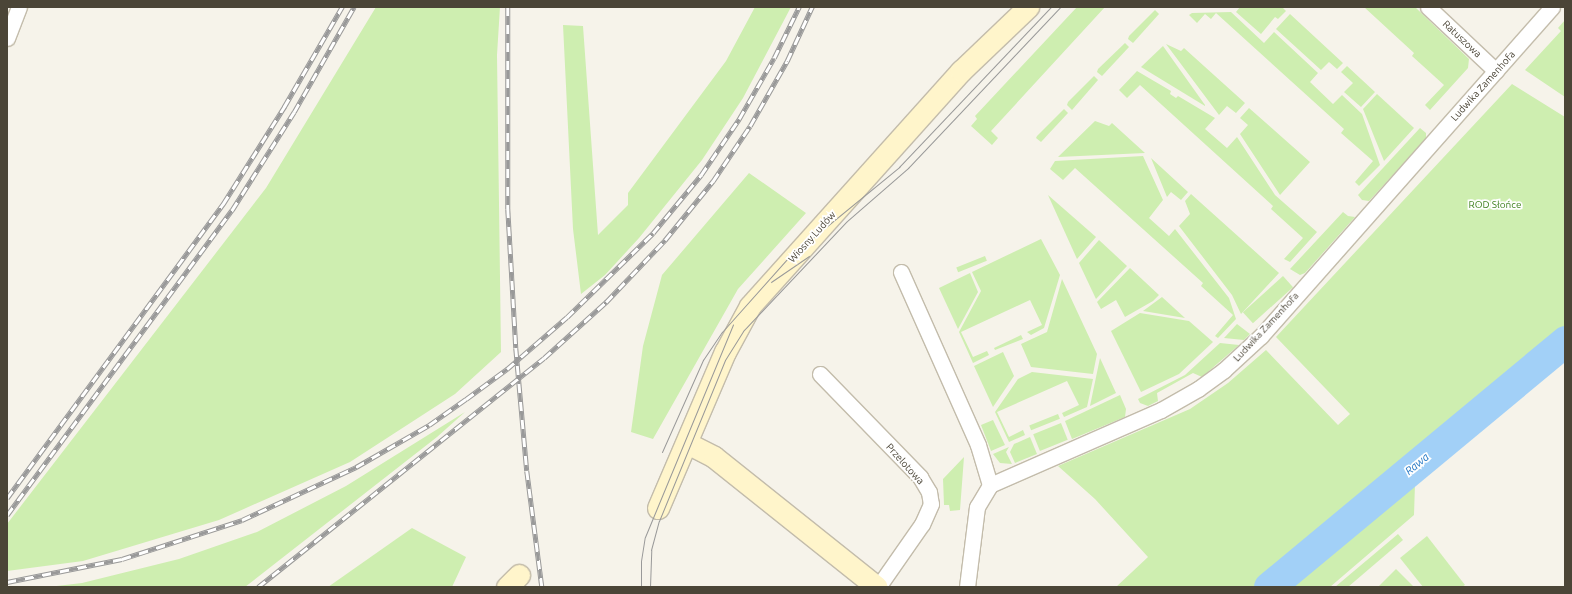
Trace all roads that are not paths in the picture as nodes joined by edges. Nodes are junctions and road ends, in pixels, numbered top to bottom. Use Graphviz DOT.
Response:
graph roads {
  1 [pos="19,7"];
  2 [pos="1028,7"];
  3 [pos="1428,7"];
  4 [pos="1552,7"];
  5 [pos="7,38"];
  6 [pos="1496,71"];
  7 [pos="901,272"];
  8 [pos="820,374"];
  9 [pos="687,444"];
  10 [pos="990,485"];
  11 [pos="658,508"];
  12 [pos="878,587"];
  13 [pos="967,587"];
  1 -- 5 [label="street"];
  2 -- 9 [label="street, Wiosny Ludów"];
  3 -- 6 [label="street, Ratuszowa"];
  4 -- 6 [label="street, Ludwika Zamenhofa"];
  6 -- 10 [label="street, Ludwika Zamenhofa"];
  7 -- 10 [label="street"];
  8 -- 12 [label="street, Przelotowa"];
  9 -- 11 [label="street, Wiosny Ludów"];
  9 -- 12 [label="street, Przelotowa"];
  10 -- 13 [label="street"];
}
